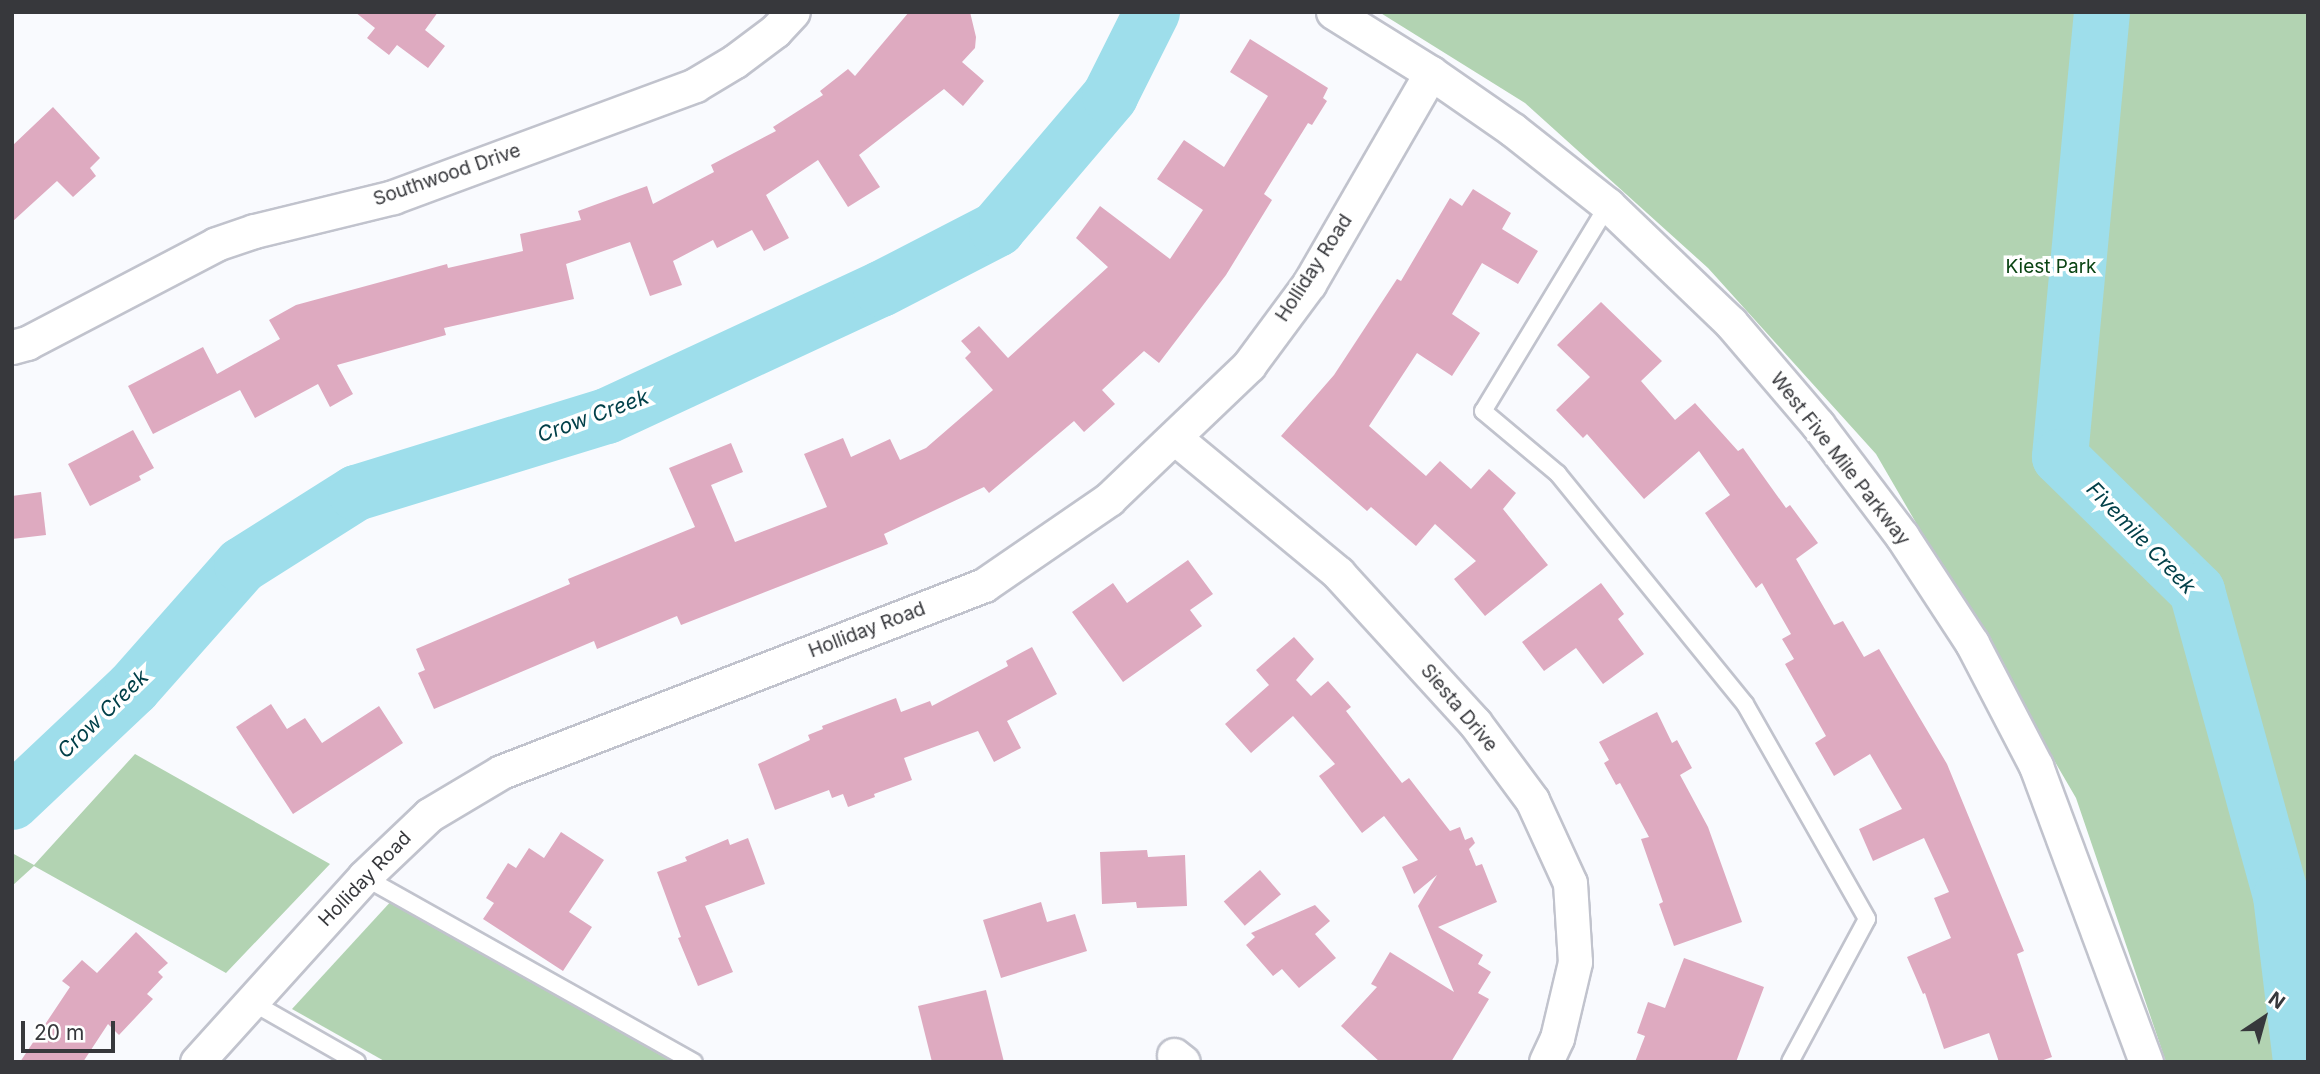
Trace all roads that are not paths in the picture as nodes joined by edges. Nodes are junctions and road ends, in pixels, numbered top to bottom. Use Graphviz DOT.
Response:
graph roads {
  1 [pos="793,12"];
  2 [pos="1333,12"];
  3 [pos="1431,73"];
  4 [pos="1608,205"];
  5 [pos="12,347"];
  6 [pos="1175,438"];
  7 [pos="364,877"];
  8 [pos="250,1001"];
  9 [pos="197,1062"];
  10 [pos="357,1062"];
  11 [pos="694,1062"];
  12 [pos="1546,1062"];
  13 [pos="1790,1062"];
  14 [pos="2146,1062"];
  1 -- 5 [label="street, Southwood Drive"];
  2 -- 3 [label="street, West Five Mile Parkway"];
  3 -- 4 [label="street, West Five Mile Parkway"];
  3 -- 6 [label="street, Holliday Road"];
  4 -- 13 [label="lane"];
  4 -- 14 [label="street, West Five Mile Parkway"];
  6 -- 7 [label="street, Holliday Road"];
  6 -- 12 [label="street, Siesta Drive"];
  7 -- 8 [label="street, Holliday Road"];
  7 -- 11 [label="lane"];
  8 -- 9 [label="street, Holliday Road"];
  8 -- 10 [label="lane"];
}
